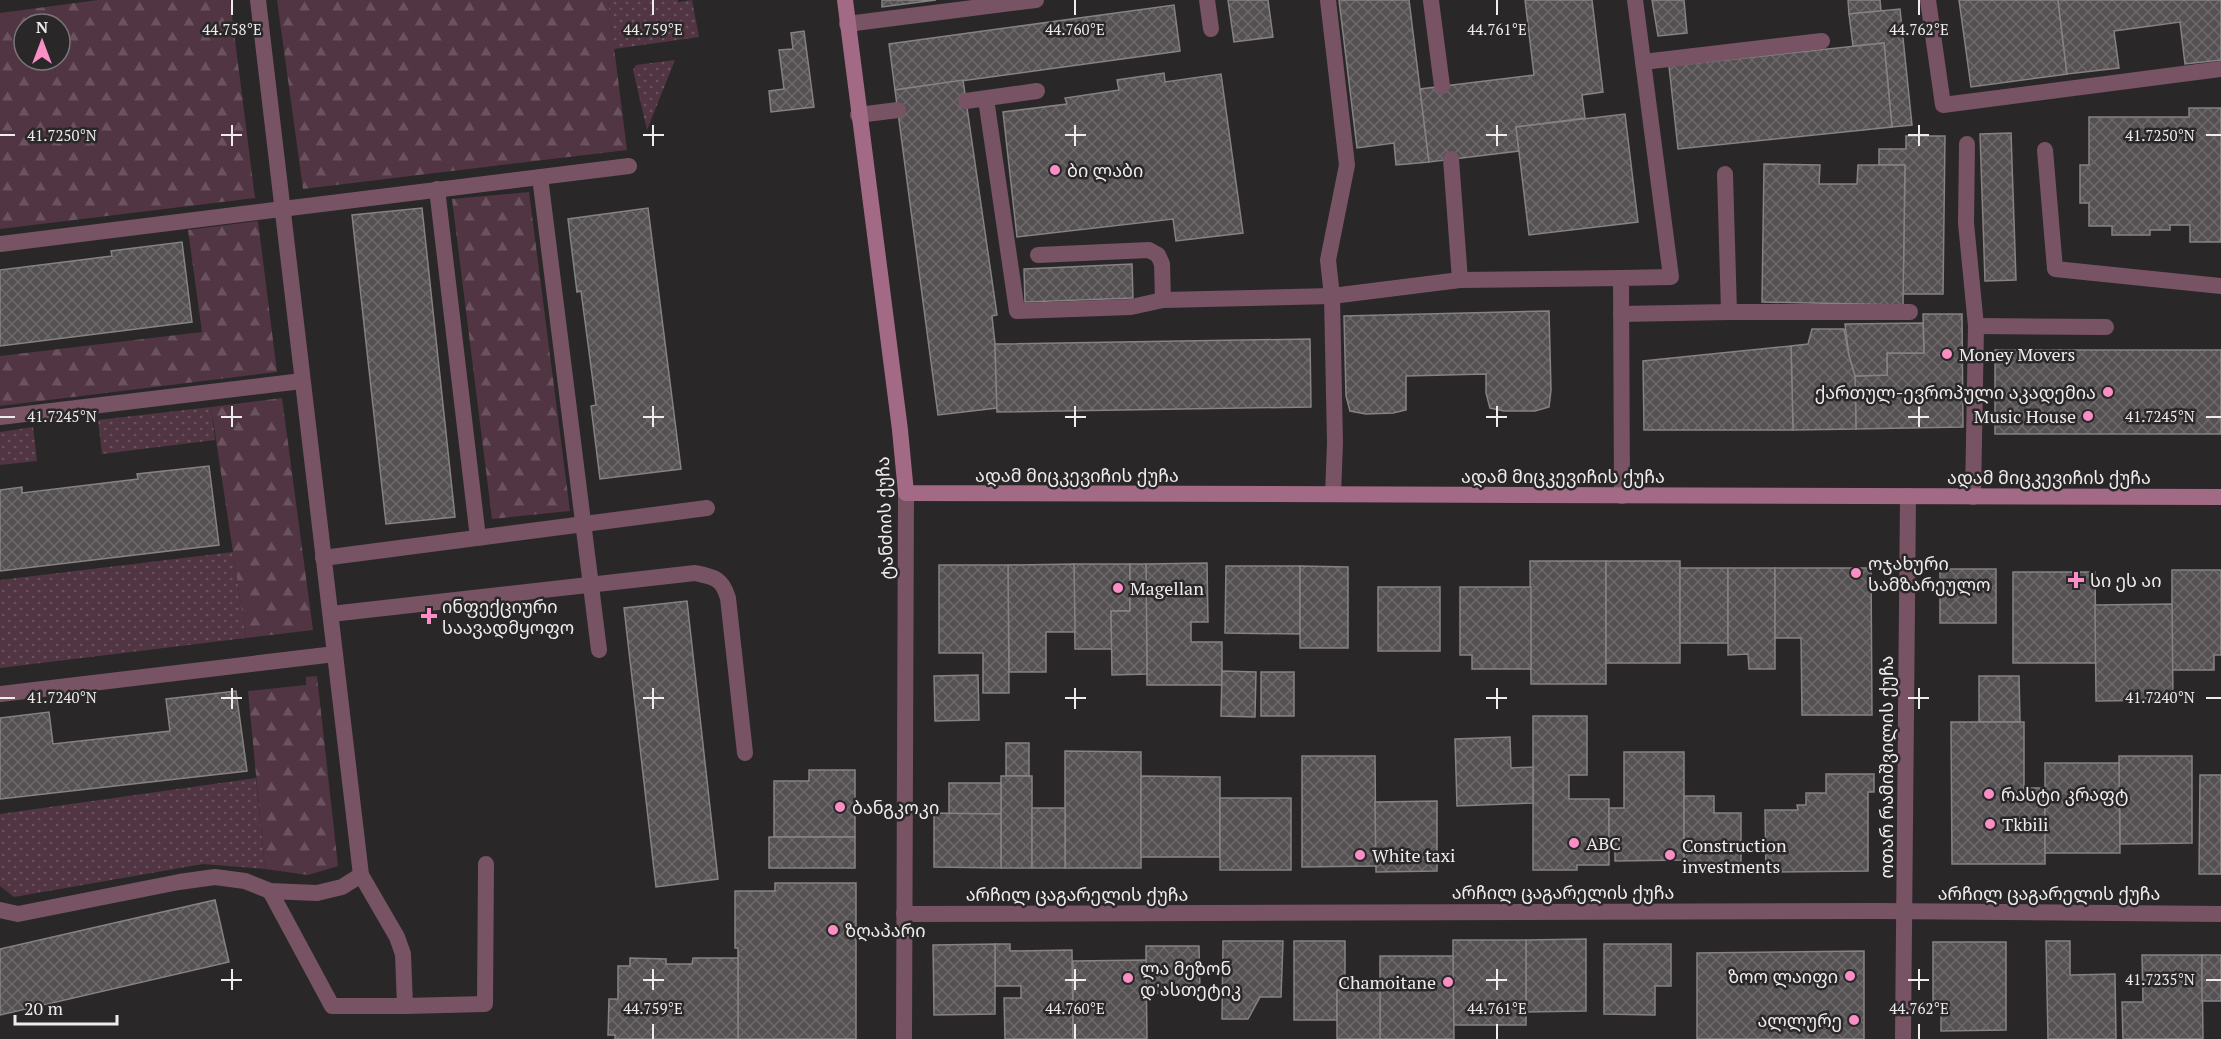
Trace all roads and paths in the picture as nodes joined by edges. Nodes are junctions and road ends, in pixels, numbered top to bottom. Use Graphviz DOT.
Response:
graph roads {
  1 [pos="258,0"];
  2 [pos="844,0"];
  3 [pos="1036,0"];
  4 [pos="1207,0"];
  5 [pos="1328,0"];
  6 [pos="1635,0"];
  7 [pos="1928,0"];
  8 [pos="1431,1"];
  9 [pos="848,24"];
  10 [pos="1210,29"];
  11 [pos="1822,41"];
  12 [pos="1643,62"];
  13 [pos="2221,69"];
  14 [pos="1442,86"];
  15 [pos="1037,91"];
  16 [pos="986,99"];
  17 [pos="966,102"];
  18 [pos="898,110"];
  19 [pos="858,115"];
  20 [pos="1967,144"];
  21 [pos="2045,150"];
  22 [pos="1451,159"];
  23 [pos="628,166"];
  24 [pos="1725,174"];
  25 [pos="540,177"];
  26 [pos="437,189"];
  27 [pos="281,208"];
  28 [pos="0,244"];
  29 [pos="1038,255"];
  30 [pos="1621,278"];
  31 [pos="1460,280"];
  32 [pos="2221,286"];
  33 [pos="1332,296"];
  34 [pos="1163,300"];
  35 [pos="1729,312"];
  36 [pos="1910,312"];
  37 [pos="1621,314"];
  38 [pos="1976,326"];
  39 [pos="2106,327"];
  40 [pos="302,381"];
  41 [pos="0,417"];
  42 [pos="906,493"];
  43 [pos="1333,494"];
  44 [pos="1622,495"];
  45 [pos="1908,496"];
  46 [pos="1973,497"];
  47 [pos="2221,497"];
  48 [pos="707,508"];
  49 [pos="584,524"];
  50 [pos="478,538"];
  51 [pos="323,558"];
  52 [pos="591,584"];
  53 [pos="331,614"];
  54 [pos="599,650"];
  55 [pos="335,654"];
  56 [pos="0,694"];
  57 [pos="745,753"];
  58 [pos="486,864"];
  59 [pos="361,875"];
  60 [pos="270,891"];
  61 [pos="0,910"];
  62 [pos="1904,912"];
  63 [pos="904,914"];
  64 [pos="2221,914"];
  65 [pos="405,1005"];
  66 [pos="904,1039"];
  67 [pos="1903,1039"];
  1 -- 27 [label="street"];
  2 -- 9 [label="main road, ტანძიის ქუჩა"];
  3 -- 9 [label="street"];
  4 -- 10 [label="street"];
  5 -- 33 [label="street"];
  6 -- 12 [label="street"];
  7 -- 13 [label="street"];
  8 -- 14 [label="street"];
  9 -- 19 [label="main road, ტანძიის ქუჩა"];
  11 -- 12 [label="street"];
  12 -- 30 [label="street"];
  15 -- 16 [label="street"];
  16 -- 17 [label="street"];
  16 -- 34 [label="street"];
  18 -- 19 [label="street"];
  19 -- 42 [label="main road, ტანძიის ქუჩა"];
  20 -- 38 [label="street"];
  21 -- 32 [label="street"];
  22 -- 31 [label="street"];
  23 -- 25 [label="street"];
  24 -- 35 [label="street"];
  25 -- 26 [label="street"];
  25 -- 49 [label="street"];
  26 -- 27 [label="street"];
  26 -- 50 [label="street"];
  27 -- 28 [label="street"];
  27 -- 40 [label="street"];
  29 -- 34 [label="street"];
  30 -- 31 [label="street"];
  30 -- 37 [label="street"];
  31 -- 33 [label="street"];
  33 -- 34 [label="street"];
  33 -- 43 [label="street"];
  35 -- 36 [label="street"];
  35 -- 37 [label="street"];
  37 -- 44 [label="street"];
  38 -- 39 [label="street"];
  38 -- 46 [label="street"];
  40 -- 41 [label="street"];
  40 -- 51 [label="street"];
  42 -- 43 [label="main road, ადამ მიცკევიჩის ქუჩა"];
  42 -- 63 [label="street, ტანძიის ქუჩა"];
  43 -- 44 [label="main road, ადამ მიცკევიჩის ქუჩა"];
  44 -- 45 [label="main road, ადამ მიცკევიჩის ქუჩა"];
  45 -- 46 [label="main road, ადამ მიცკევიჩის ქუჩა"];
  45 -- 62 [label="street, ოთარ რამიშვილის ქუჩა"];
  46 -- 47 [label="main road, ადამ მიცკევიჩის ქუჩა"];
  48 -- 49 [label="street"];
  49 -- 50 [label="street"];
  49 -- 52 [label="street"];
  50 -- 51 [label="street"];
  51 -- 53 [label="street"];
  52 -- 53 [label="street"];
  52 -- 54 [label="street"];
  52 -- 57 [label="street"];
  53 -- 55 [label="street"];
  55 -- 56 [label="street"];
  55 -- 59 [label="street"];
  58 -- 65 [label="street"];
  59 -- 60 [label="street"];
  59 -- 65 [label="street"];
  60 -- 61 [label="street"];
  60 -- 65 [label="street"];
  62 -- 63 [label="street, არჩილ ცაგარელის ქუჩა"];
  62 -- 64 [label="street, არჩილ ცაგარელის ქუჩა"];
  62 -- 67 [label="street, ოთარ რამიშვილის ქუჩა"];
  63 -- 66 [label="street, ტანძიის ქუჩა"];
}
